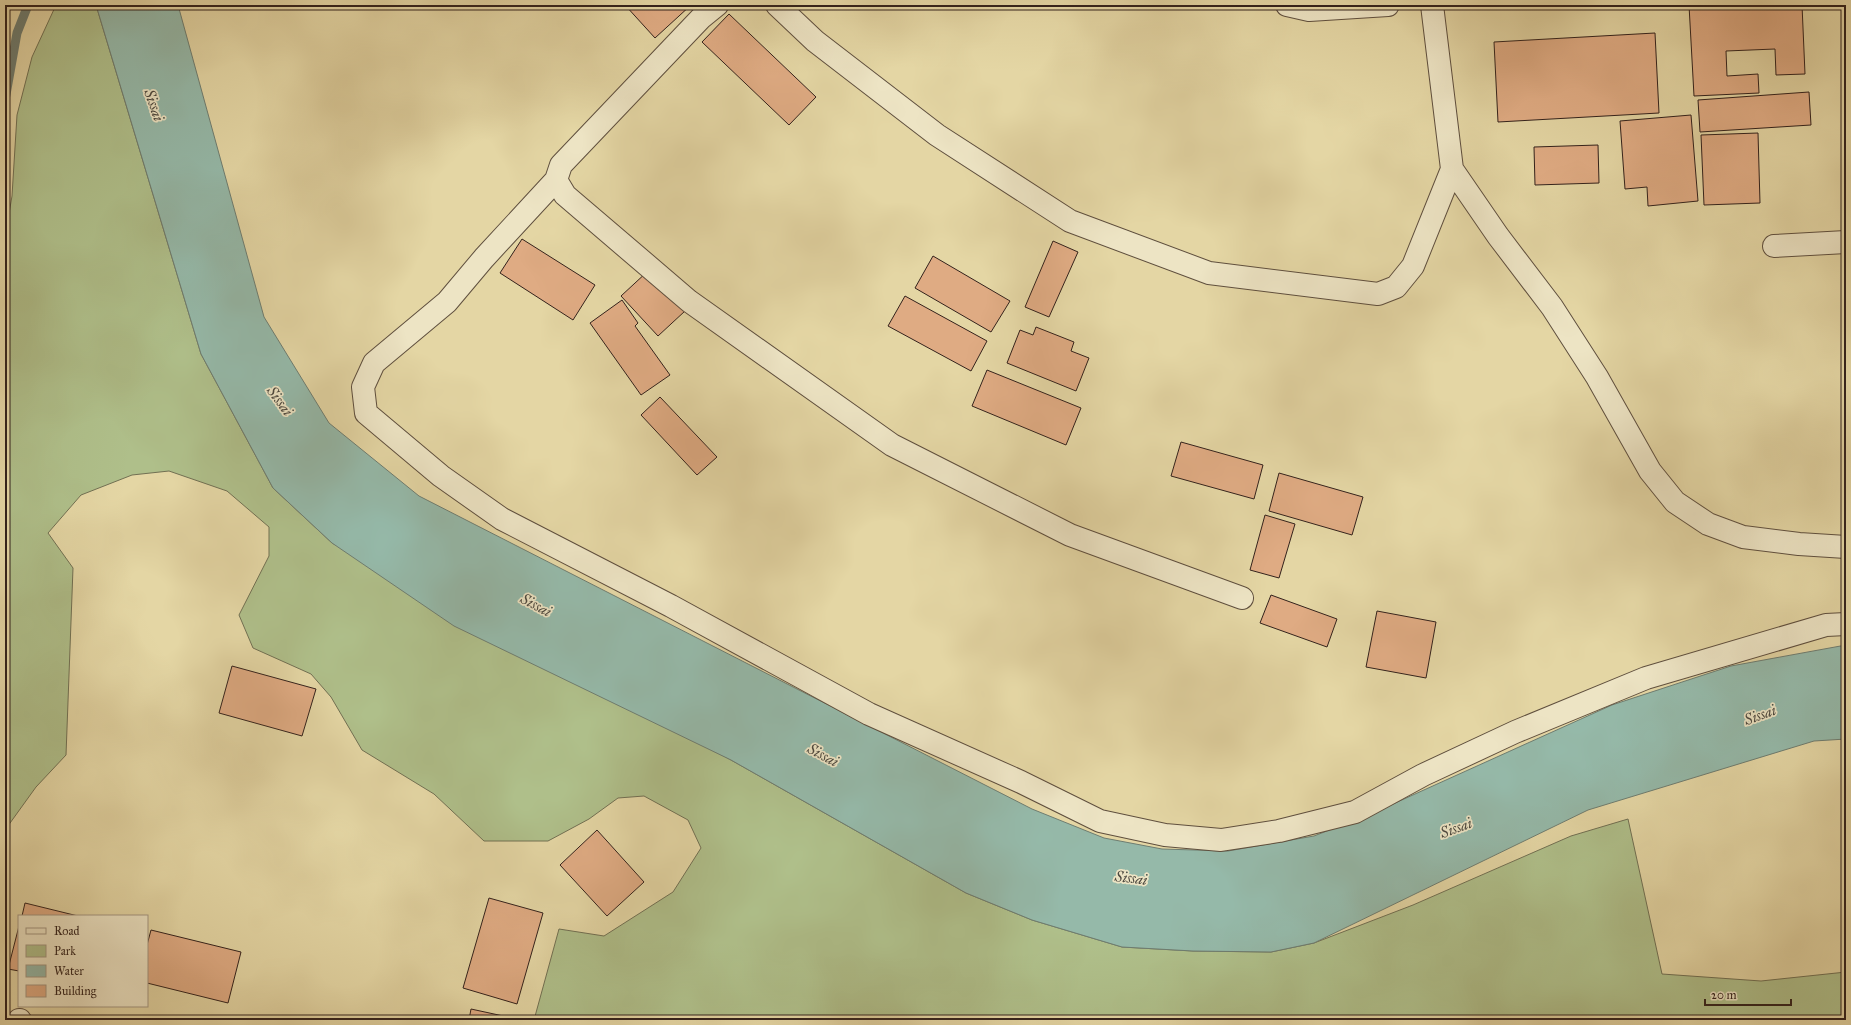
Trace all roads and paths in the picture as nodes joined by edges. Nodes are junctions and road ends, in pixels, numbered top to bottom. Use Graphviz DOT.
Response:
graph roads {
  1 [pos="717,5"];
  2 [pos="777,5"];
  3 [pos="1286,5"];
  4 [pos="1388,5"];
  5 [pos="1432,5"];
  6 [pos="1452,169"];
  7 [pos="556,180"];
  8 [pos="1846,242"];
  9 [pos="1774,246"];
  10 [pos="1846,547"];
  11 [pos="1242,598"];
  12 [pos="1846,624"];
  1 -- 7 [label="street"];
  2 -- 6 [label="street"];
  3 -- 4 [label="street"];
  5 -- 6 [label="street"];
  6 -- 10 [label="street"];
  7 -- 11 [label="street"];
  7 -- 12 [label="street"];
  8 -- 9 [label="street"];
}
